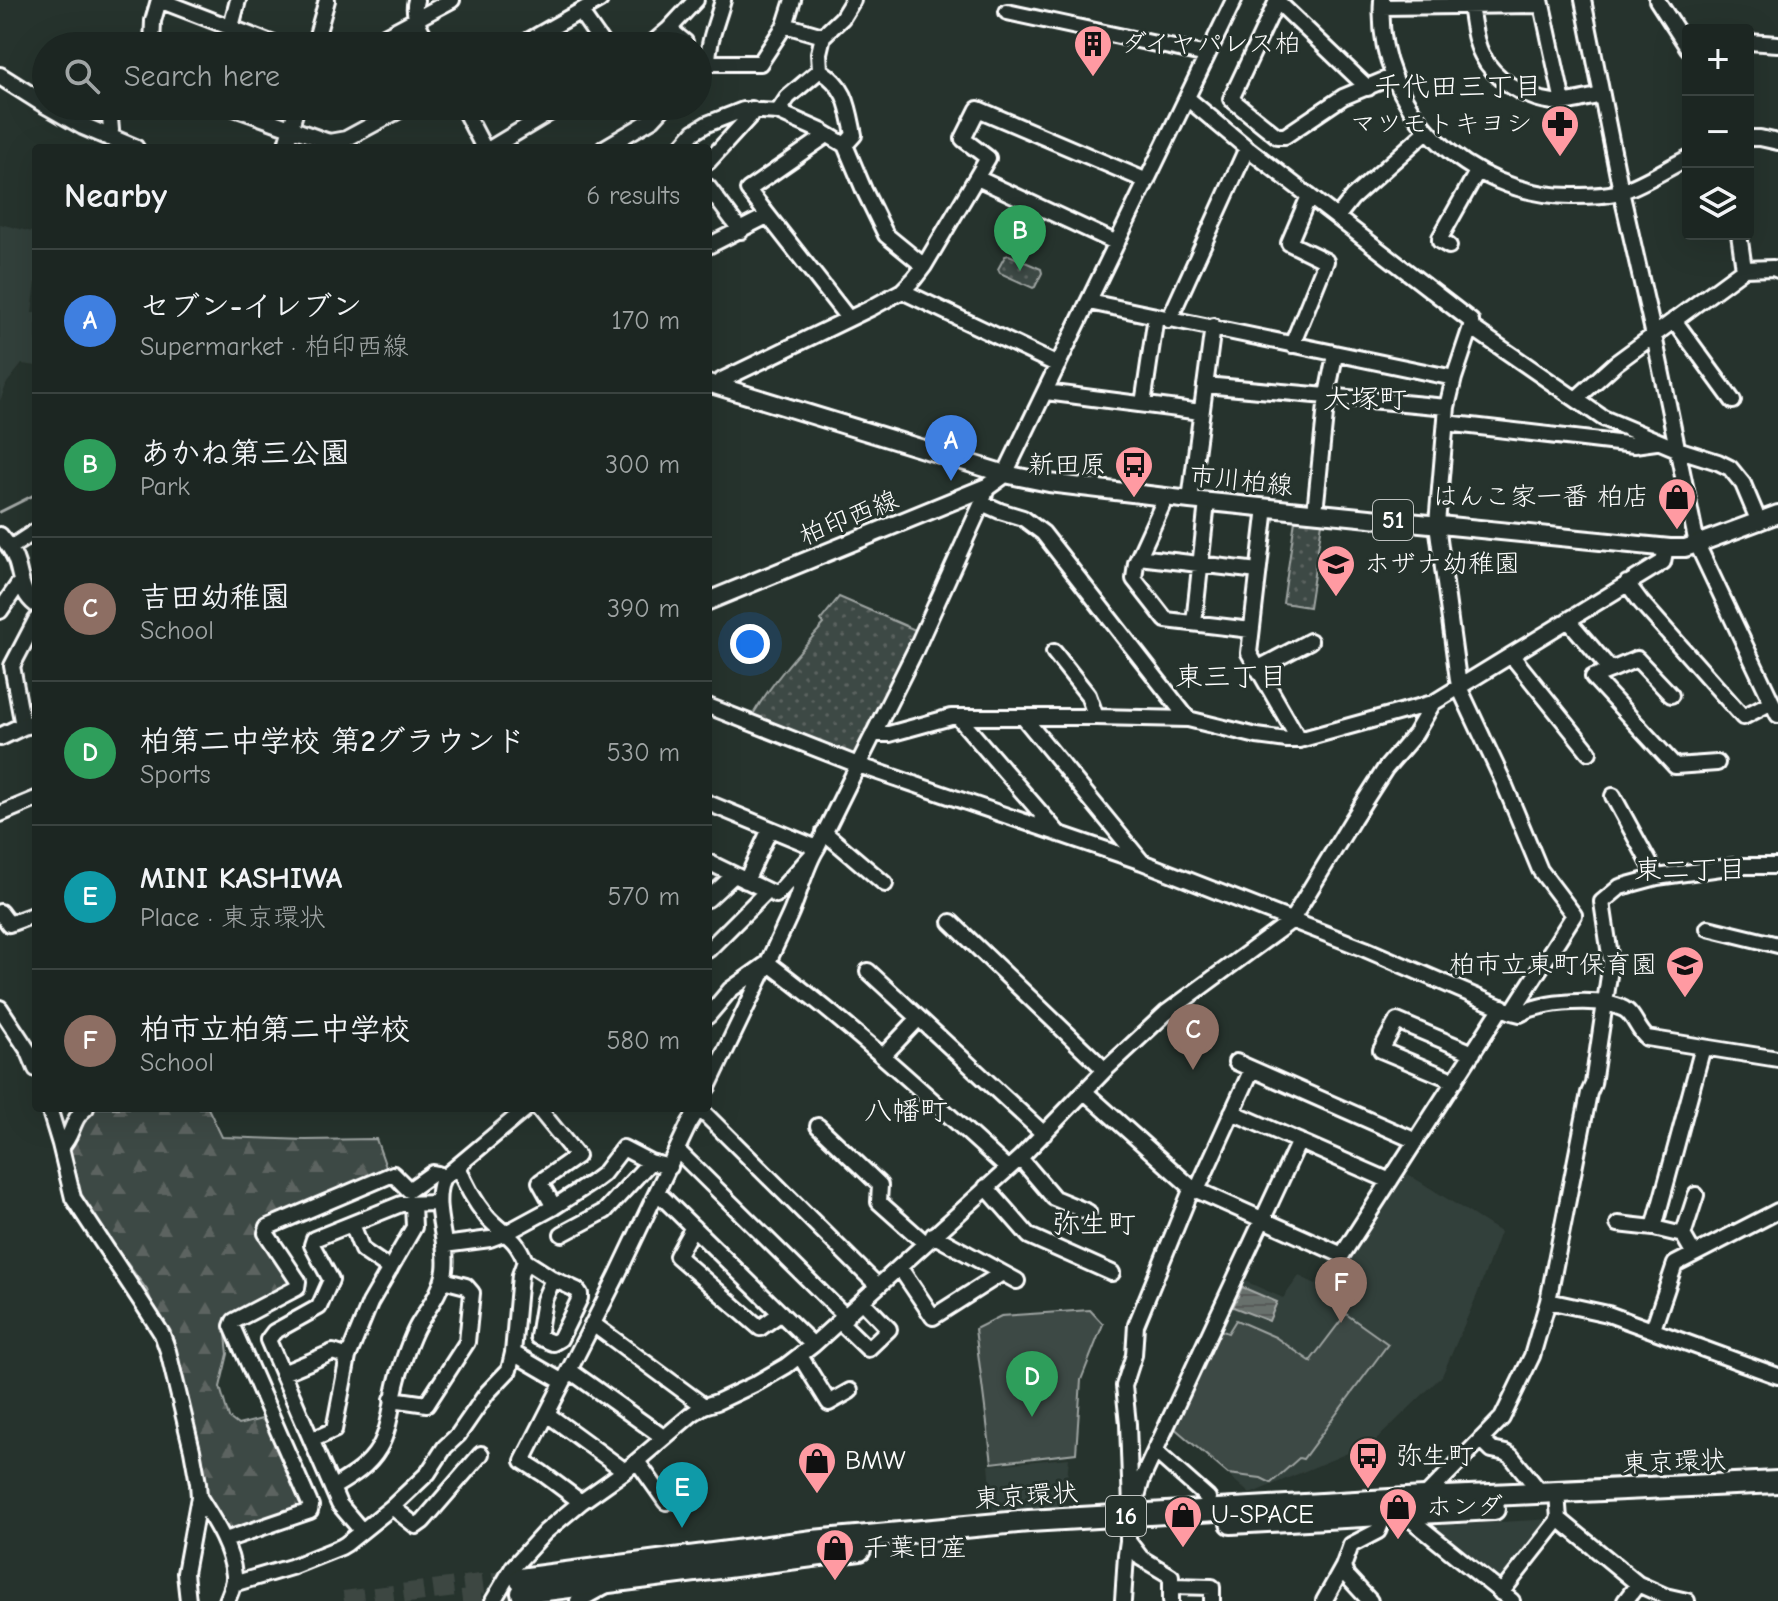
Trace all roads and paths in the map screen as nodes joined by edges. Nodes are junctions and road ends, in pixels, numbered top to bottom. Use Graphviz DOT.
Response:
graph roads {
  1 [pos="159,0"];
  2 [pos="238,0"];
  3 [pos="327,0"];
  4 [pos="416,0"];
  5 [pos="452,0"];
  6 [pos="600,0"];
  7 [pos="696,0"];
  8 [pos="723,0"];
  9 [pos="793,0"];
  10 [pos="853,0"];
  11 [pos="1234,0"];
  12 [pos="1277,0"];
  13 [pos="1583,0"];
  14 [pos="1657,0"];
  15 [pos="1542,2"];
  16 [pos="1422,3"];
  17 [pos="1382,4"];
  18 [pos="1465,4"];
  19 [pos="1007,12"];
  20 [pos="581,13"];
  21 [pos="416,19"];
  22 [pos="785,25"];
  23 [pos="231,27"];
  24 [pos="669,29"];
  25 [pos="153,32"];
  26 [pos="244,32"];
  27 [pos="318,32"];
  28 [pos="392,32"];
  29 [pos="423,32"];
  30 [pos="545,32"];
  31 [pos="594,32"];
  32 [pos="665,32"];
  33 [pos="673,32"];
  34 [pos="712,34"];
  35 [pos="823,36"];
  36 [pos="1682,39"];
  37 [pos="1754,42"];
  38 [pos="1778,44"];
  39 [pos="1207,55"];
  40 [pos="712,63"];
  41 [pos="820,70"];
  42 [pos="0,76"];
  43 [pos="1394,76"];
  44 [pos="1368,88"];
  45 [pos="32,95"];
  46 [pos="1602,95"];
  47 [pos="1187,98"];
  48 [pos="1563,102"];
  49 [pos="752,109"];
  50 [pos="778,112"];
  51 [pos="76,120"];
  52 [pos="110,120"];
  53 [pos="266,120"];
  54 [pos="293,120"];
  55 [pos="381,120"];
  56 [pos="469,120"];
  57 [pos="538,120"];
  58 [pos="651,120"];
  59 [pos="290,129"];
  60 [pos="1427,131"];
  61 [pos="827,135"];
  62 [pos="108,137"];
  63 [pos="1754,138"];
  64 [pos="1778,142"];
  65 [pos="125,144"];
  66 [pos="286,144"];
  67 [pos="482,144"];
  68 [pos="498,144"];
  69 [pos="611,144"];
  70 [pos="684,144"];
  71 [pos="845,145"];
  72 [pos="1247,148"];
  73 [pos="712,158"];
  74 [pos="1682,161"];
  75 [pos="1477,172"];
  76 [pos="977,178"];
  77 [pos="1147,181"];
  78 [pos="1621,191"];
  79 [pos="712,192"];
  80 [pos="1309,196"];
  81 [pos="767,216"];
  82 [pos="1337,217"];
  83 [pos="741,231"];
  84 [pos="1740,240"];
  85 [pos="1117,243"];
  86 [pos="712,244"];
  87 [pos="1449,246"];
  88 [pos="924,266"];
  89 [pos="1744,269"];
  90 [pos="1778,270"];
  91 [pos="902,291"];
  92 [pos="1089,302"];
  93 [pos="848,318"];
  94 [pos="1163,318"];
  95 [pos="1674,320"];
  96 [pos="1213,326"];
  97 [pos="1471,327"];
  98 [pos="1654,336"];
  99 [pos="1292,345"];
  100 [pos="1335,355"];
  101 [pos="1058,365"];
  102 [pos="1454,378"];
  103 [pos="714,384"];
  104 [pos="1205,385"];
  105 [pos="1046,392"];
  106 [pos="1327,395"];
  107 [pos="1576,399"];
  108 [pos="1733,401"];
  109 [pos="1143,404"];
  110 [pos="1447,407"];
  111 [pos="1201,412"];
  112 [pos="1446,423"];
  113 [pos="1658,441"];
  114 [pos="1677,449"];
  115 [pos="1005,474"];
  116 [pos="985,495"];
  117 [pos="1166,497"];
  118 [pos="1199,501"];
  119 [pos="1266,507"];
  120 [pos="1315,512"];
  121 [pos="1778,514"];
  122 [pos="1759,522"];
  123 [pos="1437,524"];
  124 [pos="32,534"];
  125 [pos="0,535"];
  126 [pos="1697,544"];
  127 [pos="1666,547"];
  128 [pos="10,548"];
  129 [pos="1139,557"];
  130 [pos="1201,564"];
  131 [pos="1258,571"];
  132 [pos="20,582"];
  133 [pos="1627,583"];
  134 [pos="712,599"];
  135 [pos="32,602"];
  136 [pos="0,611"];
  137 [pos="1568,620"];
  138 [pos="1194,623"];
  139 [pos="32,628"];
  140 [pos="1251,630"];
  141 [pos="1310,641"];
  142 [pos="1054,652"];
  143 [pos="1511,655"];
  144 [pos="1257,669"];
  145 [pos="1611,670"];
  146 [pos="1459,687"];
  147 [pos="1671,695"];
  148 [pos="1433,703"];
  149 [pos="712,708"];
  150 [pos="1775,708"];
  151 [pos="958,717"];
  152 [pos="1023,717"];
  153 [pos="1096,717"];
  154 [pos="1188,719"];
  155 [pos="30,725"];
  156 [pos="873,734"];
  157 [pos="0,737"];
  158 [pos="1299,740"];
  159 [pos="1589,752"];
  160 [pos="1717,763"];
  161 [pos="858,765"];
  162 [pos="1613,796"];
  163 [pos="32,801"];
  164 [pos="712,805"];
  165 [pos="0,814"];
  166 [pos="770,829"];
  167 [pos="824,832"];
  168 [pos="1060,834"];
  169 [pos="814,852"];
  170 [pos="1142,862"];
  171 [pos="712,864"];
  172 [pos="1778,866"];
  173 [pos="1657,877"];
  174 [pos="740,878"];
  175 [pos="885,884"];
  176 [pos="767,891"];
  177 [pos="712,896"];
  178 [pos="0,912"];
  179 [pos="32,915"];
  180 [pos="1291,921"];
  181 [pos="951,922"];
  182 [pos="1708,928"];
  183 [pos="1778,945"];
  184 [pos="712,946"];
  185 [pos="768,963"];
  186 [pos="868,971"];
  187 [pos="1604,1003"];
  188 [pos="0,1008"];
  189 [pos="1507,1010"];
  190 [pos="712,1011"];
  191 [pos="919,1018"];
  192 [pos="1703,1047"];
  193 [pos="32,1051"];
  194 [pos="1473,1053"];
  195 [pos="883,1056"];
  196 [pos="1778,1059"];
  197 [pos="1236,1062"];
  198 [pos="1252,1069"];
  199 [pos="1105,1070"];
  200 [pos="712,1079"];
  201 [pos="1455,1081"];
  202 [pos="1085,1092"];
  203 [pos="50,1112"];
  204 [pos="81,1112"];
  205 [pos="522,1112"];
  206 [pos="541,1112"];
  207 [pos="696,1112"];
  208 [pos="703,1112"];
  209 [pos="1232,1112"];
  210 [pos="818,1126"];
  211 [pos="1044,1134"];
  212 [pos="1299,1141"];
  213 [pos="1416,1141"];
  214 [pos="61,1147"];
  215 [pos="678,1151"];
  216 [pos="1020,1158"];
  217 [pos="650,1162"];
  218 [pos="458,1166"];
  219 [pos="670,1167"];
  220 [pos="1007,1168"];
  221 [pos="442,1179"];
  222 [pos="1390,1181"];
  223 [pos="986,1187"];
  224 [pos="1194,1189"];
  225 [pos="658,1193"];
  226 [pos="1696,1195"];
  227 [pos="438,1203"];
  228 [pos="413,1204"];
  229 [pos="554,1207"];
  230 [pos="1778,1211"];
  231 [pos="1088,1212"];
  232 [pos="1263,1220"];
  233 [pos="352,1224"];
  234 [pos="1618,1224"];
  235 [pos="693,1227"];
  236 [pos="1654,1228"];
  237 [pos="506,1233"];
  238 [pos="562,1234"];
  239 [pos="1683,1235"];
  240 [pos="929,1239"];
  241 [pos="444,1245"];
  242 [pos="1694,1254"];
  243 [pos="525,1261"];
  244 [pos="900,1268"];
  245 [pos="390,1269"];
  246 [pos="1002,1273"];
  247 [pos="1112,1273"];
  248 [pos="553,1279"];
  249 [pos="443,1280"];
  250 [pos="1017,1281"];
  251 [pos="878,1286"];
  252 [pos="862,1301"];
  253 [pos="1548,1301"];
  254 [pos="781,1313"];
  255 [pos="843,1320"];
  256 [pos="593,1324"];
  257 [pos="1653,1329"];
  258 [pos="813,1345"];
  259 [pos="513,1353"];
  260 [pos="800,1356"];
  261 [pos="348,1357"];
  262 [pos="283,1373"];
  263 [pos="1778,1374"];
  264 [pos="566,1376"];
  265 [pos="1778,1383"];
  266 [pos="850,1391"];
  267 [pos="392,1399"];
  268 [pos="704,1406"];
  269 [pos="547,1414"];
  270 [pos="663,1437"];
  271 [pos="1481,1439"];
  272 [pos="312,1440"];
  273 [pos="1156,1452"];
  274 [pos="481,1454"];
  275 [pos="637,1461"];
  276 [pos="625,1471"];
  277 [pos="1778,1482"];
  278 [pos="332,1488"];
  279 [pos="1778,1493"];
  280 [pos="199,1497"];
  281 [pos="1208,1498"];
  282 [pos="1424,1498"];
  283 [pos="581,1502"];
  284 [pos="666,1502"];
  285 [pos="1554,1503"];
  286 [pos="392,1507"];
  287 [pos="1394,1515"];
  288 [pos="1130,1528"];
  289 [pos="361,1530"];
  290 [pos="225,1540"];
  291 [pos="1343,1567"];
  292 [pos="612,1582"];
  293 [pos="233,1584"];
  294 [pos="1638,1584"];
  295 [pos="1171,1594"];
  296 [pos="1506,1597"];
  297 [pos="188,1601"];
  298 [pos="227,1601"];
  299 [pos="493,1601"];
  300 [pos="578,1601"];
  301 [pos="1123,1601"];
  302 [pos="1212,1601"];
  303 [pos="1324,1601"];
  304 [pos="1370,1601"];
  305 [pos="1625,1601"];
  306 [pos="1687,1601"];
  1 -- 23 [label="street"];
  1 -- 25 [label="street"];
  2 -- 23 [label="street"];
  3 -- 27 [label="street"];
  4 -- 21 [label="street"];
  5 -- 21 [label="street"];
  6 -- 20 [label="street"];
  7 -- 24 [label="street"];
  8 -- 34 [label="street"];
  9 -- 22 [label="street"];
  10 -- 35 [label="street"];
  11 -- 39 [label="street"];
  12 -- 44 [label="street"];
  12 -- 44 [label="street"];
  13 -- 46 [label="street"];
  14 -- 36 [label="street"];
  15 -- 18 [label="street"];
  15 -- 48 [label="street"];
  16 -- 17 [label="street"];
  16 -- 18 [label="street"];
  17 -- 43 [label="street"];
  18 -- 48 [label="street"];
  19 -- 39 [label="street"];
  20 -- 30 [label="street"];
  20 -- 31 [label="street"];
  21 -- 28 [label="street"];
  21 -- 29 [label="street"];
  22 -- 35 [label="street"];
  22 -- 40 [label="street"];
  23 -- 26 [label="street"];
  24 -- 32 [label="street"];
  24 -- 33 [label="street"];
  35 -- 41 [label="street"];
  37 -- 38 [label="street"];
  39 -- 47 [label="street"];
  41 -- 50 [label="street"];
  41 -- 71 [label="street"];
  42 -- 45 [label="main road"];
  43 -- 44 [label="street"];
  43 -- 60 [label="street"];
  46 -- 48 [label="street"];
  46 -- 78 [label="street"];
  47 -- 72 [label="street"];
  47 -- 77 [label="street"];
  49 -- 50 [label="street"];
  49 -- 70 [label="street"];
  49 -- 73 [label="street"];
  50 -- 61 [label="street"];
  51 -- 62 [label="main road"];
  52 -- 62 [label="street"];
  53 -- 59 [label="street"];
  54 -- 59 [label="street"];
  55 -- 59 [label="street"];
  56 -- 67 [label="street"];
  57 -- 68 [label="street"];
  58 -- 69 [label="street"];
  59 -- 66 [label="street"];
  60 -- 75 [label="street"];
  60 -- 82 [label="street"];
  61 -- 71 [label="street"];
  61 -- 81 [label="street"];
  62 -- 65 [label="main road"];
  63 -- 64 [label="street"];
  71 -- 88 [label="street"];
  72 -- 80 [label="street"];
  72 -- 94 [label="street"];
  74 -- 78 [label="street"];
  75 -- 78 [label="street"];
  75 -- 87 [label="street"];
  76 -- 77 [label="street"];
  76 -- 85 [label="street"];
  76 -- 88 [label="street"];
  77 -- 85 [label="street"];
  78 -- 98 [label="street"];
  79 -- 83 [label="street"];
  80 -- 82 [label="street"];
  80 -- 99 [label="street"];
  81 -- 83 [label="street"];
  81 -- 93 [label="street"];
  82 -- 97 [label="street"];
  83 -- 86 [label="street"];
  84 -- 89 [label="street"];
  85 -- 92 [label="street"];
  88 -- 91 [label="street"];
  89 -- 90 [label="street"];
  89 -- 95 [label="street"];
  91 -- 93 [label="street"];
  91 -- 101 [label="street"];
  92 -- 94 [label="street"];
  92 -- 101 [label="street"];
  93 -- 103 [label="street"];
  94 -- 96 [label="street"];
  94 -- 109 [label="street"];
  95 -- 98 [label="street"];
  95 -- 108 [label="street"];
  96 -- 99 [label="street"];
  96 -- 104 [label="street"];
  97 -- 102 [label="street"];
  97 -- 107 [label="street"];
  98 -- 107 [label="street"];
  98 -- 114 [label="street"];
  99 -- 100 [label="street"];
  100 -- 102 [label="street"];
  100 -- 106 [label="street"];
  101 -- 105 [label="street"];
  102 -- 110 [label="street"];
  103 -- 115 [label="main road, 市川柏線 / 51"];
  104 -- 106 [label="street"];
  104 -- 111 [label="street"];
  105 -- 109 [label="street"];
  105 -- 115 [label="street"];
  106 -- 110 [label="street"];
  106 -- 120 [label="street"];
  107 -- 113 [label="street"];
  109 -- 111 [label="street"];
  110 -- 112 [label="street"];
  111 -- 118 [label="street"];
  112 -- 113 [label="street"];
  112 -- 123 [label="street"];
  113 -- 114 [label="street"];
  114 -- 122 [label="street"];
  114 -- 126 [label="street"];
  115 -- 116 [label="main road, 柏印西線"];
  115 -- 117 [label="main road, 市川柏線 / 51"];
  116 -- 134 [label="main road, 柏印西線"];
  116 -- 154 [label="street"];
  116 -- 156 [label="street"];
  117 -- 118 [label="main road, 市川柏線 / 51"];
  117 -- 129 [label="street"];
  118 -- 119 [label="main road, 市川柏線 / 51"];
  118 -- 130 [label="street"];
  119 -- 120 [label="main road, 市川柏線 / 51"];
  119 -- 131 [label="street"];
  120 -- 123 [label="main road, 市川柏線 / 51"];
  121 -- 122 [label="main road, 市川柏線 / 51"];
  122 -- 126 [label="main road, 市川柏線 / 51"];
  123 -- 127 [label="main road, 市川柏線 / 51"];
  123 -- 146 [label="street"];
  124 -- 128 [label="street"];
  125 -- 128 [label="street"];
  126 -- 127 [label="main road, 市川柏線 / 51"];
  126 -- 150 [label="street"];
  127 -- 133 [label="street"];
  128 -- 132 [label="street"];
  129 -- 130 [label="street"];
  129 -- 138 [label="street"];
  130 -- 131 [label="street"];
  130 -- 138 [label="street"];
  131 -- 140 [label="street"];
  132 -- 135 [label="street"];
  132 -- 136 [label="street"];
  133 -- 137 [label="street"];
  133 -- 150 [label="street"];
  137 -- 143 [label="street"];
  137 -- 145 [label="street"];
  138 -- 140 [label="street"];
  139 -- 155 [label="street"];
  140 -- 144 [label="street"];
  141 -- 144 [label="street"];
  142 -- 153 [label="street"];
  143 -- 146 [label="street"];
  143 -- 159 [label="street"];
  144 -- 158 [label="street"];
  145 -- 147 [label="street"];
  145 -- 160 [label="street"];
  146 -- 148 [label="street"];
  146 -- 189 [label="street"];
  148 -- 158 [label="street"];
  148 -- 180 [label="street"];
  149 -- 161 [label="street"];
  151 -- 152 [label="street"];
  151 -- 156 [label="street"];
  151 -- 168 [label="street"];
  152 -- 153 [label="street"];
  152 -- 170 [label="street"];
  153 -- 154 [label="street"];
  154 -- 158 [label="street"];
  155 -- 157 [label="main road"];
  156 -- 161 [label="street"];
  161 -- 167 [label="street"];
  161 -- 168 [label="street"];
  162 -- 173 [label="street"];
  163 -- 165 [label="street"];
  164 -- 166 [label="street"];
  166 -- 169 [label="street"];
  166 -- 174 [label="street"];
  167 -- 169 [label="street"];
  167 -- 175 [label="street"];
  168 -- 170 [label="street"];
  169 -- 176 [label="street"];
  169 -- 185 [label="street"];
  170 -- 180 [label="street"];
  171 -- 174 [label="street"];
  172 -- 173 [label="street"];
  173 -- 187 [label="street"];
  174 -- 176 [label="street"];
  174 -- 177 [label="street"];
  176 -- 184 [label="street"];
  178 -- 179 [label="street"];
  180 -- 189 [label="street"];
  180 -- 199 [label="street"];
  181 -- 199 [label="street"];
  182 -- 183 [label="street"];
  185 -- 190 [label="street"];
  185 -- 195 [label="street"];
  185 -- 200 [label="street"];
  186 -- 191 [label="street"];
  187 -- 189 [label="street"];
  187 -- 192 [label="street"];
  187 -- 253 [label="street"];
  188 -- 193 [label="street"];
  189 -- 194 [label="street"];
  191 -- 195 [label="street"];
  191 -- 211 [label="street"];
  192 -- 196 [label="street"];
  192 -- 236 [label="street"];
  194 -- 201 [label="street"];
  194 -- 201 [label="street"];
  195 -- 220 [label="street"];
  197 -- 198 [label="street"];
  198 -- 209 [label="street"];
  198 -- 213 [label="street"];
  199 -- 202 [label="street"];
  201 -- 213 [label="street"];
  202 -- 211 [label="street"];
  202 -- 224 [label="street"];
  203 -- 214 [label="street"];
  204 -- 214 [label="street"];
  205 -- 218 [label="street"];
  206 -- 229 [label="street"];
  207 -- 215 [label="street"];
  208 -- 251 [label="street"];
  209 -- 212 [label="street"];
  209 -- 224 [label="street"];
  210 -- 240 [label="street"];
  211 -- 216 [label="street"];
  212 -- 222 [label="street"];
  212 -- 232 [label="street"];
  213 -- 222 [label="street"];
  214 -- 280 [label="street"];
  215 -- 219 [label="street"];
  215 -- 255 [label="street"];
  216 -- 220 [label="street"];
  216 -- 231 [label="street"];
  217 -- 219 [label="street"];
  217 -- 229 [label="street"];
  217 -- 238 [label="street"];
  218 -- 221 [label="street"];
  218 -- 237 [label="street"];
  219 -- 225 [label="street"];
  220 -- 223 [label="street"];
  221 -- 227 [label="street"];
  221 -- 290 [label="street"];
  222 -- 232 [label="street"];
  223 -- 240 [label="street"];
  223 -- 247 [label="street"];
  224 -- 232 [label="street"];
  224 -- 288 [label="street"];
  225 -- 235 [label="street"];
  225 -- 256 [label="street"];
  226 -- 239 [label="street"];
  227 -- 228 [label="street"];
  227 -- 241 [label="street"];
  228 -- 233 [label="street"];
  228 -- 245 [label="street"];
  229 -- 237 [label="street"];
  230 -- 242 [label="street"];
  232 -- 273 [label="street"];
  233 -- 245 [label="street"];
  233 -- 262 [label="street"];
  234 -- 236 [label="street"];
  235 -- 254 [label="street"];
  235 -- 254 [label="street"];
  236 -- 239 [label="street"];
  237 -- 241 [label="street"];
  237 -- 243 [label="street"];
  239 -- 242 [label="street"];
  240 -- 244 [label="street"];
  240 -- 246 [label="street"];
  241 -- 249 [label="street"];
  242 -- 257 [label="street"];
  243 -- 248 [label="street"];
  243 -- 259 [label="street"];
  244 -- 246 [label="street"];
  244 -- 251 [label="street"];
  245 -- 261 [label="street"];
  246 -- 250 [label="street"];
  249 -- 267 [label="street"];
  249 -- 267 [label="street"];
  251 -- 252 [label="street"];
  252 -- 255 [label="street"];
  252 -- 255 [label="street"];
  253 -- 257 [label="street"];
  253 -- 271 [label="street"];
  254 -- 258 [label="street"];
  255 -- 258 [label="street"];
  256 -- 264 [label="street"];
  256 -- 268 [label="street"];
  257 -- 263 [label="street"];
  258 -- 260 [label="street"];
  259 -- 264 [label="street"];
  259 -- 286 [label="street"];
  260 -- 266 [label="street"];
  260 -- 268 [label="street"];
  261 -- 262 [label="street"];
  261 -- 272 [label="street"];
  262 -- 272 [label="street"];
  263 -- 265 [label="street"];
  264 -- 269 [label="street"];
  264 -- 270 [label="street"];
  267 -- 278 [label="street"];
  268 -- 270 [label="street"];
  269 -- 276 [label="street"];
  269 -- 283 [label="street"];
  270 -- 275 [label="street"];
  271 -- 282 [label="street"];
  271 -- 285 [label="street"];
  272 -- 278 [label="street"];
  273 -- 281 [label="street"];
  273 -- 288 [label="street"];
  274 -- 286 [label="street"];
  275 -- 276 [label="street"];
  275 -- 284 [label="street"];
  276 -- 283 [label="street"];
  277 -- 285 [label="highway, 東京環状 / 16"];
  278 -- 289 [label="street"];
  279 -- 285 [label="highway, 東京環状 / 16"];
  280 -- 290 [label="street"];
  280 -- 297 [label="street"];
  282 -- 285 [label="highway, 東京環状 / 16"];
  282 -- 288 [label="highway, 東京環状 / 16"];
  283 -- 299 [label="street"];
  285 -- 287 [label="highway, 東京環状 / 16"];
  285 -- 294 [label="street"];
  285 -- 296 [label="street"];
  286 -- 289 [label="street"];
  287 -- 288 [label="highway, 東京環状 / 16"];
  287 -- 291 [label="street"];
  287 -- 296 [label="street"];
  288 -- 292 [label="highway, 東京環状 / 16"];
  288 -- 292 [label="highway, 東京環状 / 16"];
  288 -- 295 [label="street"];
  288 -- 301 [label="street"];
  289 -- 293 [label="street"];
  290 -- 293 [label="street"];
  291 -- 303 [label="street"];
  291 -- 304 [label="street"];
  292 -- 300 [label="street"];
  293 -- 298 [label="street"];
  294 -- 305 [label="street"];
  294 -- 306 [label="street"];
  295 -- 302 [label="street"];
}
